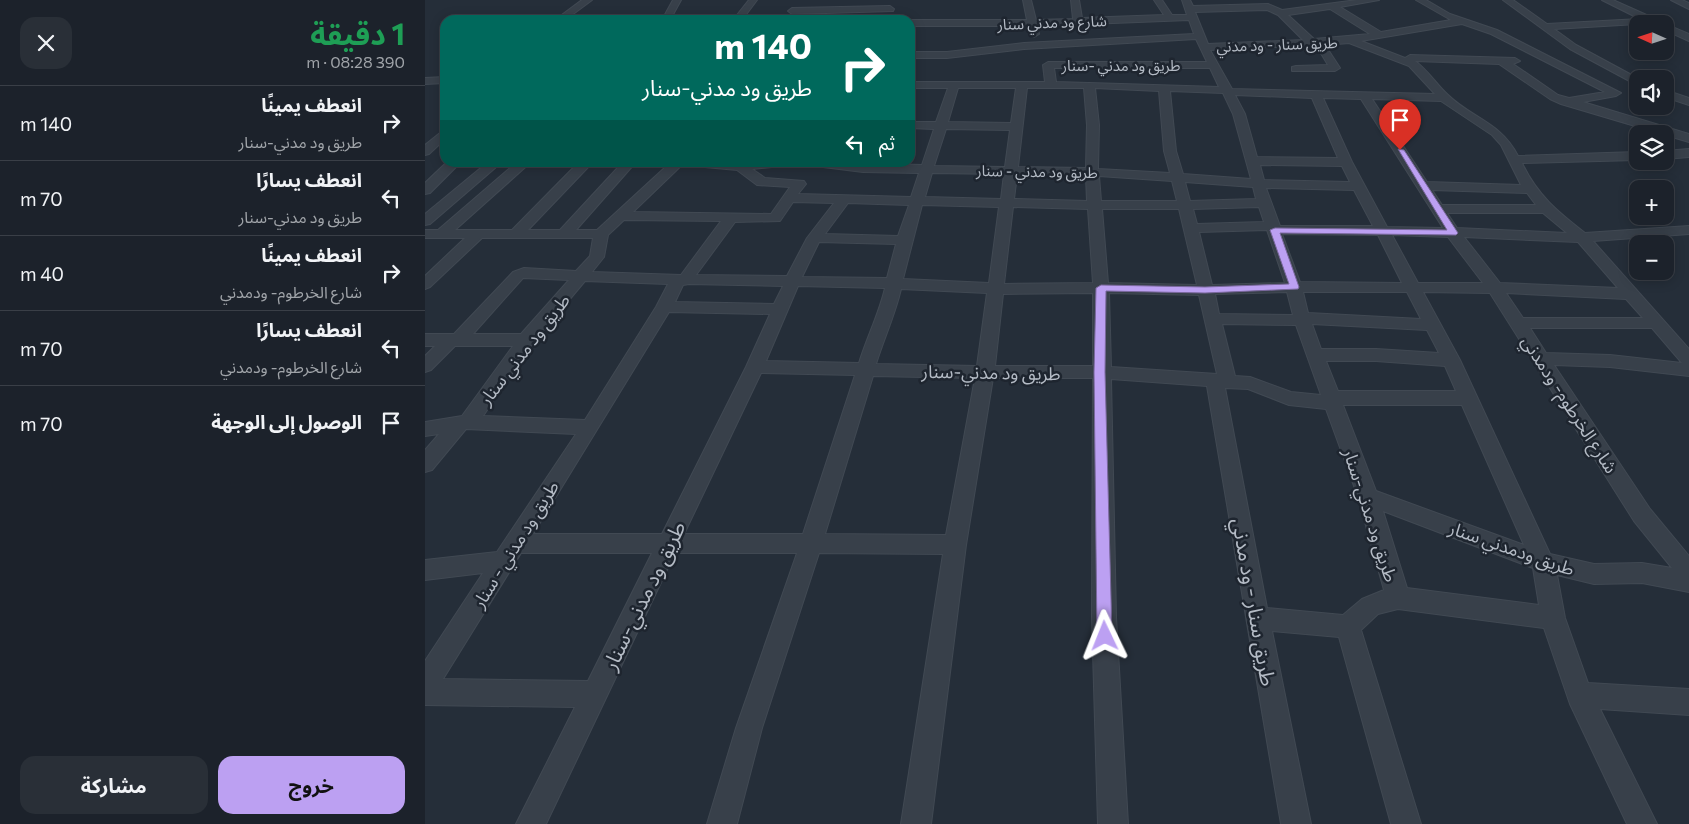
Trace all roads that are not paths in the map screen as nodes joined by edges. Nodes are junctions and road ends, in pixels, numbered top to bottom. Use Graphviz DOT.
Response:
graph roads {
  1 [pos="588,0"];
  2 [pos="677,0"];
  3 [pos="753,0"];
  4 [pos="797,0"];
  5 [pos="895,0"];
  6 [pos="1027,0"];
  7 [pos="1075,0"];
  8 [pos="1158,0"];
  9 [pos="1375,0"];
  10 [pos="1420,0"];
  11 [pos="1507,0"];
  12 [pos="1606,0"];
  13 [pos="1675,0"];
  14 [pos="1363,1"];
  15 [pos="1331,6"];
  16 [pos="1689,6"];
  17 [pos="891,9"];
  18 [pos="1190,9"];
  19 [pos="791,11"];
  20 [pos="1281,13"];
  21 [pos="566,15"];
  22 [pos="669,15"];
  23 [pos="741,15"];
  24 [pos="787,15"];
  25 [pos="888,15"];
  26 [pos="1639,15"];
  27 [pos="1169,17"];
  28 [pos="1078,21"];
  29 [pos="1464,21"];
  30 [pos="1629,23"];
  31 [pos="915,24"];
  32 [pos="1032,24"];
  33 [pos="1545,27"];
  34 [pos="1674,31"];
  35 [pos="1382,35"];
  36 [pos="1689,38"];
  37 [pos="1350,40"];
  38 [pos="1202,42"];
  39 [pos="1315,43"];
  40 [pos="1041,46"];
  41 [pos="915,54"];
  42 [pos="1548,60"];
  43 [pos="1411,61"];
  44 [pos="1502,61"];
  45 [pos="1048,65"];
  46 [pos="1213,65"];
  47 [pos="1296,69"];
  48 [pos="1629,78"];
  49 [pos="435,80"];
  50 [pos="1051,84"];
  51 [pos="915,85"];
  52 [pos="1022,85"];
  53 [pos="1089,85"];
  54 [pos="954,86"];
  55 [pos="1164,89"];
  56 [pos="425,91"];
  57 [pos="1228,91"];
  58 [pos="1689,91"];
  59 [pos="1674,92"];
  60 [pos="1316,95"];
  61 [pos="1674,96"];
  62 [pos="1365,97"];
  63 [pos="1444,98"];
  64 [pos="1565,102"];
  65 [pos="1689,102"];
  66 [pos="915,127"];
  67 [pos="1016,127"];
  68 [pos="934,135"];
  69 [pos="440,138"];
  70 [pos="1689,138"];
  71 [pos="425,151"];
  72 [pos="1689,154"];
  73 [pos="1674,155"];
  74 [pos="1629,156"];
  75 [pos="440,158"];
  76 [pos="425,159"];
  77 [pos="1515,160"];
  78 [pos="1253,161"];
  79 [pos="1346,162"];
  80 [pos="450,167"];
  81 [pos="490,167"];
  82 [pos="519,167"];
  83 [pos="582,167"];
  84 [pos="625,167"];
  85 [pos="673,167"];
  86 [pos="741,167"];
  87 [pos="855,167"];
  88 [pos="928,168"];
  89 [pos="1011,171"];
  90 [pos="1092,172"];
  91 [pos="1176,176"];
  92 [pos="1260,183"];
  93 [pos="1359,186"];
  94 [pos="1422,186"];
  95 [pos="1530,189"];
  96 [pos="425,190"];
  97 [pos="788,198"];
  98 [pos="844,200"];
  99 [pos="917,201"];
  100 [pos="1263,203"];
  101 [pos="1006,204"];
  102 [pos="1097,204"];
  103 [pos="1183,206"];
  104 [pos="1439,209"];
  105 [pos="1546,210"];
  106 [pos="619,216"];
  107 [pos="730,219"];
  108 [pos="425,221"];
  109 [pos="1191,228"];
  110 [pos="1274,228"];
  111 [pos="1689,230"];
  112 [pos="1383,231"];
  113 [pos="1453,233"];
  114 [pos="425,234"];
  115 [pos="442,234"];
  116 [pos="478,234"];
  117 [pos="516,234"];
  118 [pos="564,234"];
  119 [pos="601,234"];
  120 [pos="814,238"];
  121 [pos="1582,238"];
  122 [pos="904,240"];
  123 [pos="580,277"];
  124 [pos="681,281"];
  125 [pos="792,283"];
  126 [pos="894,283"];
  127 [pos="425,284"];
  128 [pos="1294,287"];
  129 [pos="1101,288"];
  130 [pos="1495,288"];
  131 [pos="997,289"];
  132 [pos="1413,289"];
  133 [pos="1205,290"];
  134 [pos="1633,294"];
  135 [pos="664,307"];
  136 [pos="780,310"];
  137 [pos="1212,318"];
  138 [pos="1302,319"];
  139 [pos="1518,323"];
  140 [pos="1656,323"];
  141 [pos="1433,325"];
  142 [pos="425,340"];
  143 [pos="454,340"];
  144 [pos="526,340"];
  145 [pos="1315,355"];
  146 [pos="1541,359"];
  147 [pos="1451,360"];
  148 [pos="1689,360"];
  149 [pos="425,366"];
  150 [pos="755,367"];
  151 [pos="867,370"];
  152 [pos="1689,370"];
  153 [pos="985,372"];
  154 [pos="1100,372"];
  155 [pos="1221,380"];
  156 [pos="1468,398"];
  157 [pos="1331,400"];
  158 [pos="464,422"];
  159 [pos="590,427"];
  160 [pos="425,429"];
  161 [pos="425,464"];
  162 [pos="1368,497"];
  163 [pos="810,543"];
  164 [pos="667,545"];
  165 [pos="955,545"];
  166 [pos="510,553"];
  167 [pos="1543,562"];
  168 [pos="425,570"];
  169 [pos="1689,573"];
  170 [pos="1689,582"];
  171 [pos="1398,598"];
  172 [pos="1258,618"];
  173 [pos="1553,618"];
  174 [pos="1348,627"];
  175 [pos="433,662"];
  176 [pos="425,684"];
  177 [pos="425,692"];
  178 [pos="595,694"];
  179 [pos="1579,695"];
  180 [pos="1689,702"];
  181 [pos="531,824"];
  182 [pos="722,824"];
  183 [pos="916,824"];
  184 [pos="1113,824"];
  185 [pos="1296,824"];
  186 [pos="1407,824"];
  187 [pos="1642,824"];
  1 -- 21 [label="street"];
  2 -- 22 [label="street"];
  3 -- 23 [label="street"];
  4 -- 19 [label="street"];
  5 -- 17 [label="street"];
  6 -- 32 [label="street"];
  7 -- 28 [label="street"];
  8 -- 27 [label="street"];
  9 -- 14 [label="street"];
  10 -- 29 [label="street"];
  11 -- 33 [label="street"];
  12 -- 26 [label="street"];
  13 -- 16 [label="street"];
  14 -- 15 [label="street"];
  15 -- 20 [label="street"];
  15 -- 35 [label="street"];
  17 -- 19 [label="street"];
  17 -- 25 [label="street"];
  18 -- 20 [label="street"];
  18 -- 27 [label="street, شارع ود مدني سنار"];
  18 -- 38 [label="street, طريق ود مدني-سنار"];
  19 -- 24 [label="street"];
  20 -- 39 [label="street"];
  27 -- 28 [label="street, شارع ود مدني سنار"];
  28 -- 32 [label="street, شارع ود مدني سنار"];
  29 -- 35 [label="street, طريق سنار - ود مدني"];
  29 -- 42 [label="street"];
  30 -- 33 [label="street"];
  31 -- 32 [label="street, شارع ود مدني سنار"];
  32 -- 40 [label="street"];
  33 -- 48 [label="street"];
  34 -- 36 [label="street"];
  35 -- 37 [label="street, طريق سنار - ود مدني"];
  35 -- 43 [label="street"];
  37 -- 39 [label="street, طريق سنار - ود مدني"];
  37 -- 43 [label="street, طريق سنار - ود مدني"];
  38 -- 39 [label="street, طريق سنار - ود مدني"];
  38 -- 40 [label="street"];
  38 -- 46 [label="street, طريق ود مدني-سنار"];
  39 -- 47 [label="street"];
  40 -- 41 [label="street"];
  40 -- 45 [label="street"];
  42 -- 44 [label="street"];
  42 -- 64 [label="street"];
  43 -- 44 [label="street"];
  43 -- 63 [label="street, طريق سنار - ود مدني"];
  44 -- 64 [label="street"];
  45 -- 46 [label="street, طريق ود مدني -سنار"];
  45 -- 50 [label="street, طريق ود مدني -سنار"];
  46 -- 57 [label="street, طريق ود مدني-سنار"];
  49 -- 56 [label="street"];
  50 -- 52 [label="street"];
  50 -- 53 [label="street"];
  51 -- 54 [label="street"];
  52 -- 54 [label="street"];
  52 -- 67 [label="street"];
  53 -- 55 [label="street"];
  53 -- 90 [label="street"];
  54 -- 68 [label="street"];
  55 -- 57 [label="street"];
  55 -- 91 [label="street"];
  57 -- 60 [label="street"];
  57 -- 78 [label="street, طريق ود مدني-سنار"];
  58 -- 59 [label="street"];
  60 -- 62 [label="street"];
  60 -- 79 [label="street"];
  61 -- 65 [label="street"];
  62 -- 63 [label="street"];
  62 -- 94 [label="street, شارع الخرطوم- ودمدني"];
  63 -- 77 [label="street, طريق سنار - ود مدني"];
  64 -- 70 [label="street"];
  66 -- 68 [label="street"];
  67 -- 68 [label="street"];
  67 -- 89 [label="street"];
  68 -- 88 [label="street"];
  69 -- 71 [label="street"];
  72 -- 73 [label="street"];
  74 -- 77 [label="street"];
  75 -- 76 [label="street"];
  77 -- 95 [label="street"];
  78 -- 79 [label="street"];
  78 -- 92 [label="street, طريق ود مدني-سنار"];
  79 -- 93 [label="street"];
  80 -- 96 [label="street"];
  81 -- 108 [label="street"];
  82 -- 115 [label="street"];
  83 -- 117 [label="street"];
  84 -- 118 [label="street"];
  85 -- 106 [label="street"];
  86 -- 97 [label="street"];
  87 -- 88 [label="street, طريق ود مدني - سنار"];
  88 -- 89 [label="street, طريق ود مدني - سنار"];
  88 -- 99 [label="street"];
  89 -- 90 [label="street, طريق ود مدني - سنار"];
  89 -- 101 [label="street"];
  90 -- 91 [label="street, طريق ود مدني - سنار"];
  90 -- 102 [label="street"];
  91 -- 92 [label="street, طريق ود مدني - سنار"];
  91 -- 103 [label="street"];
  92 -- 93 [label="street"];
  92 -- 100 [label="street, طريق ود مدني-سنار"];
  93 -- 112 [label="street"];
  94 -- 95 [label="street"];
  94 -- 104 [label="street, شارع الخرطوم- ودمدني"];
  95 -- 105 [label="street"];
  97 -- 98 [label="street"];
  97 -- 107 [label="street"];
  98 -- 99 [label="street, طريق ود مدني - سنار"];
  98 -- 120 [label="street, طريق ود مدني-سنار"];
  99 -- 101 [label="street, طريق ود مدني - سنار"];
  99 -- 122 [label="street"];
  100 -- 103 [label="street"];
  100 -- 110 [label="street, طريق ود مدني-سنار"];
  101 -- 102 [label="street, طريق ود مدني - سنار"];
  101 -- 131 [label="street"];
  102 -- 103 [label="street, طريق ود مدني - سنار"];
  102 -- 129 [label="street"];
  103 -- 109 [label="street"];
  104 -- 105 [label="street"];
  104 -- 113 [label="street, شارع الخرطوم- ودمدني"];
  105 -- 121 [label="street"];
  106 -- 107 [label="street"];
  106 -- 119 [label="street"];
  107 -- 124 [label="street"];
  109 -- 110 [label="street"];
  109 -- 133 [label="street"];
  110 -- 112 [label="street"];
  110 -- 128 [label="street, طريق ود مدني-سنار"];
  111 -- 121 [label="street"];
  112 -- 113 [label="street"];
  112 -- 132 [label="street"];
  113 -- 121 [label="street"];
  113 -- 130 [label="street, شارع الخرطوم- ودمدني"];
  114 -- 115 [label="street"];
  115 -- 116 [label="street"];
  116 -- 117 [label="street"];
  116 -- 127 [label="street"];
  117 -- 118 [label="street"];
  118 -- 119 [label="street"];
  119 -- 123 [label="street"];
  120 -- 122 [label="street"];
  120 -- 125 [label="street, طريق ود مدني-سنار"];
  121 -- 134 [label="street"];
  122 -- 126 [label="street"];
  123 -- 124 [label="street"];
  123 -- 143 [label="street"];
  123 -- 144 [label="street, طريق ود مدني سنار"];
  124 -- 125 [label="street"];
  124 -- 135 [label="street, طريق ود مدني - سنار"];
  125 -- 126 [label="street"];
  125 -- 136 [label="street, طريق ود مدني-سنار"];
  126 -- 131 [label="street"];
  126 -- 151 [label="street"];
  128 -- 132 [label="street"];
  128 -- 133 [label="street"];
  128 -- 138 [label="street, طريق ود مدني-سنار"];
  129 -- 131 [label="street"];
  129 -- 133 [label="street"];
  129 -- 154 [label="street"];
  130 -- 132 [label="street"];
  130 -- 134 [label="street"];
  130 -- 139 [label="street, شارع الخرطوم- ودمدني"];
  131 -- 153 [label="street"];
  132 -- 141 [label="street"];
  133 -- 137 [label="street"];
  134 -- 140 [label="street"];
  135 -- 136 [label="street"];
  135 -- 159 [label="street, طريق ود مدني - سنار"];
  136 -- 150 [label="street, طريق ود مدني-سنار"];
  137 -- 138 [label="street"];
  137 -- 155 [label="street"];
  138 -- 141 [label="street"];
  138 -- 145 [label="street, طريق ود مدني-سنار"];
  139 -- 140 [label="street"];
  139 -- 146 [label="street, شارع الخرطوم- ودمدني"];
  140 -- 148 [label="street"];
  141 -- 147 [label="street"];
  142 -- 143 [label="street"];
  143 -- 144 [label="street"];
  143 -- 149 [label="street"];
  144 -- 158 [label="street, طريق ود مدني سنار"];
  145 -- 147 [label="street"];
  145 -- 157 [label="street, طريق ود مدني-سنار"];
  146 -- 152 [label="street"];
  146 -- 169 [label="street, شارع الخرطوم- ودمدني"];
  147 -- 156 [label="street"];
  150 -- 151 [label="street, طريق ود مدني-سنار"];
  150 -- 164 [label="street, طريق ود مدني-سنار"];
  151 -- 153 [label="street, طريق ود مدني-سنار"];
  151 -- 163 [label="street"];
  153 -- 154 [label="street, طريق ود مدني-سنار"];
  153 -- 165 [label="street"];
  154 -- 155 [label="street, طريق ود مدني-سنار"];
  154 -- 184 [label="street"];
  155 -- 157 [label="street, طريق ود مدني-سنار"];
  155 -- 172 [label="street, طريق سنار - ود مدني"];
  156 -- 157 [label="street"];
  156 -- 167 [label="street"];
  157 -- 162 [label="street, طريق ود مدني-سنار"];
  158 -- 159 [label="street"];
  158 -- 160 [label="street"];
  158 -- 161 [label="street"];
  159 -- 166 [label="street, طريق ود مدني - سنار"];
  162 -- 167 [label="street, طريق ودمدني سنار"];
  162 -- 171 [label="street, طريق ود مدني-سنار"];
  163 -- 164 [label="street"];
  163 -- 165 [label="street"];
  163 -- 182 [label="street"];
  164 -- 166 [label="street"];
  164 -- 178 [label="street, طريق ود مدني-سنار"];
  165 -- 183 [label="street"];
  166 -- 168 [label="street"];
  166 -- 175 [label="street, طريق ود مدني - سنار"];
  167 -- 170 [label="street, طريق ودمدني سنار"];
  167 -- 173 [label="street"];
  171 -- 173 [label="street"];
  171 -- 174 [label="street, طريق ود مدني-سنار"];
  172 -- 174 [label="street"];
  172 -- 185 [label="street, طريق سنار - ود مدني"];
  173 -- 179 [label="street"];
  174 -- 186 [label="street"];
  175 -- 176 [label="street, طريق ود مدني - سنار"];
  177 -- 178 [label="street"];
  178 -- 181 [label="street, طريق ود مدني-سنار"];
  179 -- 180 [label="street"];
  179 -- 187 [label="street"];
}
